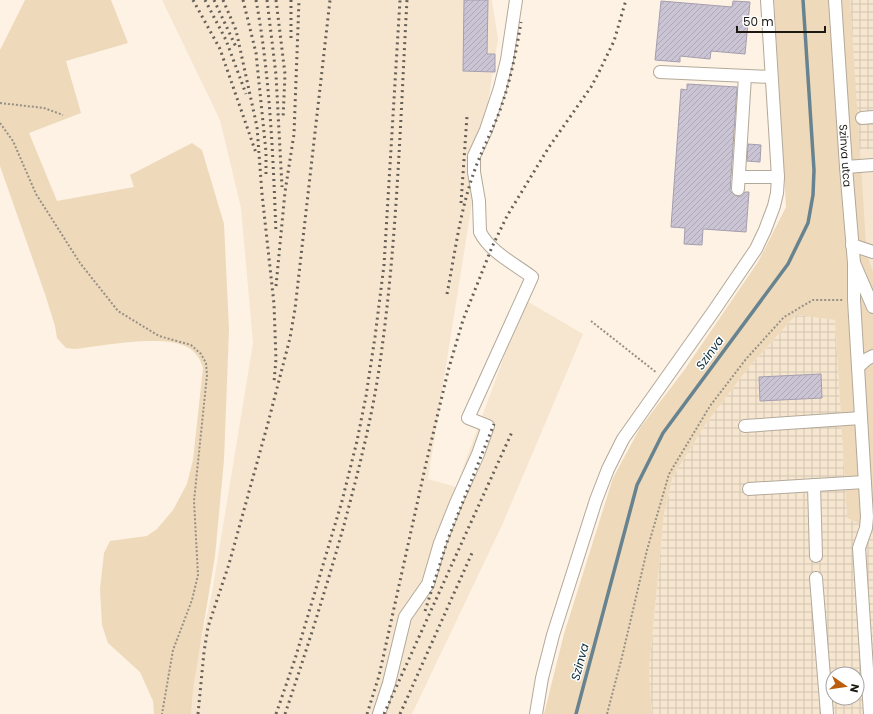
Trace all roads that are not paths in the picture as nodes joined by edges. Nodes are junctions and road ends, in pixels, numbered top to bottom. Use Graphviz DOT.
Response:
graph roads {
  1 [pos="516,0"];
  2 [pos="767,0"];
  3 [pos="835,0"];
  4 [pos="660,72"];
  5 [pos="745,76"];
  6 [pos="771,77"];
  7 [pos="873,165"];
  8 [pos="846,167"];
  9 [pos="739,177"];
  10 [pos="778,178"];
  11 [pos="738,189"];
  12 [pos="852,245"];
  13 [pos="873,252"];
  14 [pos="854,263"];
  15 [pos="873,307"];
  16 [pos="873,356"];
  17 [pos="858,367"];
  18 [pos="861,418"];
  19 [pos="745,426"];
  20 [pos="865,482"];
  21 [pos="814,485"];
  22 [pos="749,488"];
  23 [pos="816,556"];
  24 [pos="816,578"];
  25 [pos="380,714"];
  26 [pos="536,714"];
  27 [pos="827,714"];
  28 [pos="870,714"];
  1 -- 25 [label="street"];
  2 -- 6 [label="street"];
  3 -- 8 [label="street, Szinva utca"];
  4 -- 5 [label="street"];
  5 -- 6 [label="street"];
  5 -- 9 [label="street"];
  6 -- 10 [label="street"];
  7 -- 8 [label="street"];
  8 -- 12 [label="street, Szinva utca"];
  9 -- 10 [label="street"];
  9 -- 11 [label="street"];
  10 -- 26 [label="street"];
  12 -- 13 [label="street"];
  12 -- 14 [label="street, Szinva utca"];
  14 -- 15 [label="street, Szinva utca"];
  14 -- 17 [label="street"];
  16 -- 17 [label="street"];
  17 -- 18 [label="street"];
  18 -- 19 [label="street"];
  18 -- 20 [label="street"];
  20 -- 21 [label="street"];
  20 -- 28 [label="street"];
  21 -- 22 [label="street"];
  21 -- 23 [label="street"];
  24 -- 27 [label="street"];
}
